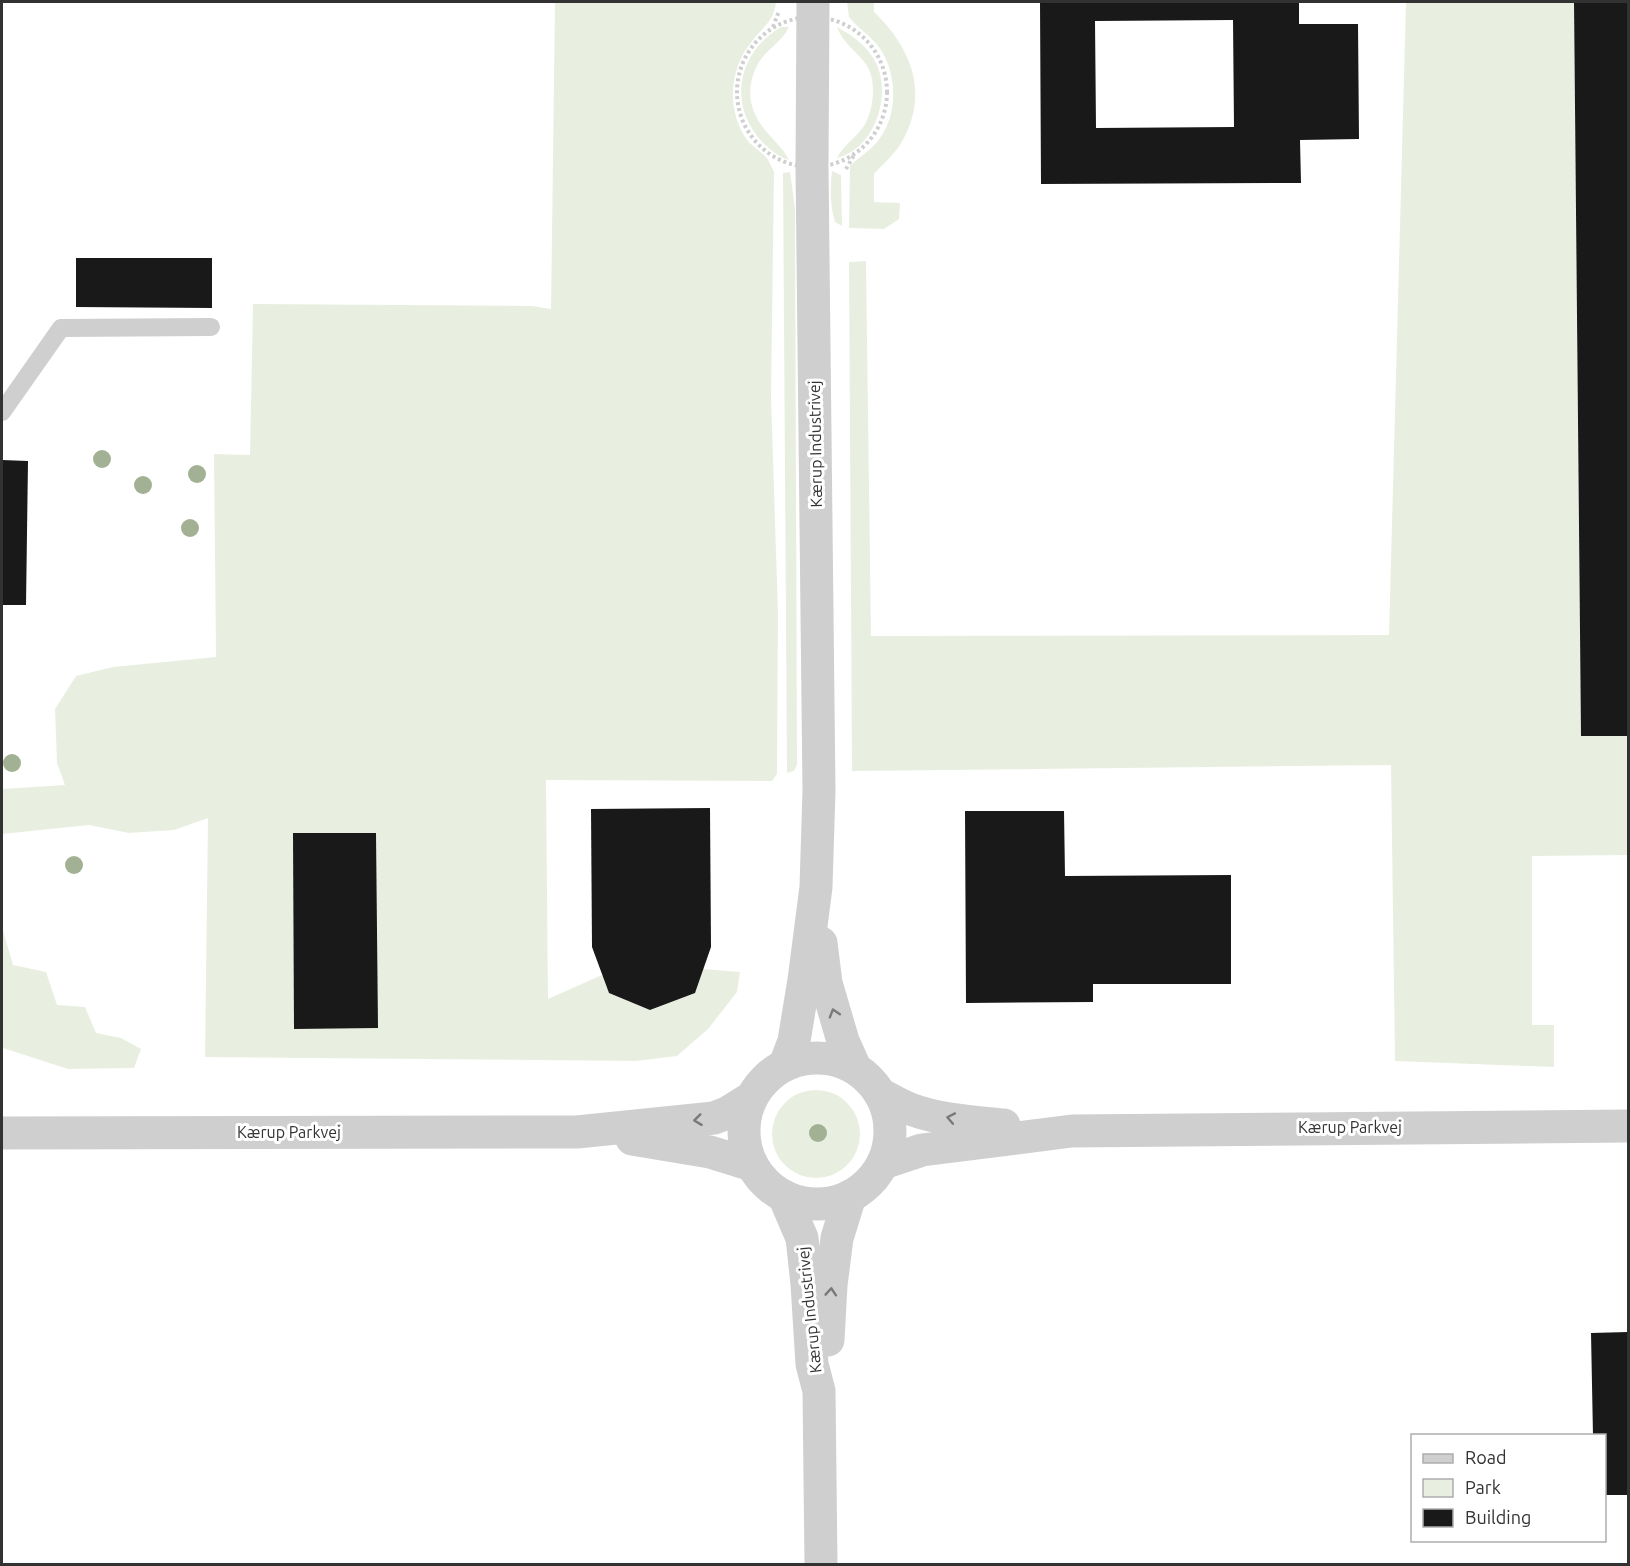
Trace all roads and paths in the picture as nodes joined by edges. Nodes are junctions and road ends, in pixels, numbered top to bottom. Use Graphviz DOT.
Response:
graph roads {
  1 [pos="813,2"];
  2 [pos="780,4"];
  3 [pos="772,28"];
  4 [pos="211,327"];
  5 [pos="2,412"];
  6 [pos="816,887"];
  7 [pos="785,1065"];
  8 [pos="855,1068"];
  9 [pos="880,1094"];
  10 [pos="752,1098"];
  11 [pos="1629,1126"];
  12 [pos="1072,1131"];
  13 [pos="577,1132"];
  14 [pos="2,1133"];
  15 [pos="883,1164"];
  16 [pos="752,1165"];
  17 [pos="784,1196"];
  18 [pos="850,1196"];
  19 [pos="819,1391"];
  20 [pos="821,1564"];
  1 -- 6 [label="street, Kærup Industrivej"];
  2 -- 3 [label="path"];
  4 -- 5 [label="lane"];
  6 -- 7 [label="street, Kærup Industrivej"];
  8 -- 6 [label="street, Kærup Industrivej, one-way"];
  7 -- 8 [label="street"];
  7 -- 10 [label="street"];
  8 -- 9 [label="street"];
  12 -- 9 [label="street, Kærup Parkvej, one-way"];
  9 -- 15 [label="street"];
  10 -- 13 [label="street, Kærup Parkvej, one-way"];
  10 -- 16 [label="street"];
  11 -- 12 [label="street, Kærup Parkvej"];
  12 -- 15 [label="street, Kærup Parkvej"];
  13 -- 14 [label="street, Kærup Parkvej"];
  13 -- 16 [label="street, Kærup Parkvej"];
  15 -- 18 [label="street"];
  16 -- 17 [label="street"];
  17 -- 18 [label="street"];
  17 -- 19 [label="street, Kærup Industrivej"];
  19 -- 18 [label="street, Kærup Industrivej, one-way"];
  19 -- 20 [label="street, Kærup Industrivej"];
}
